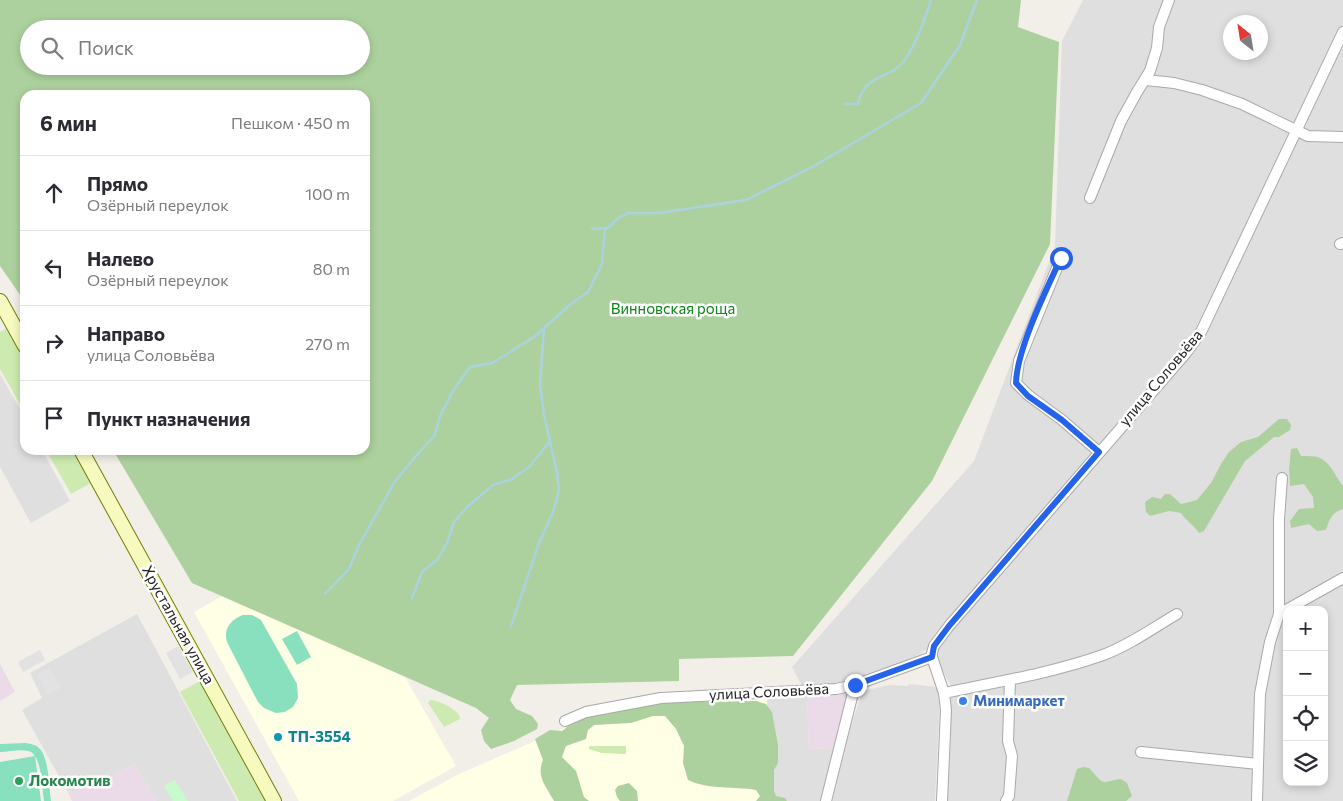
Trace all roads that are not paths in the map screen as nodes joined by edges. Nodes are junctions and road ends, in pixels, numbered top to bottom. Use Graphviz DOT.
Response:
graph roads {
  1 [pos="1169,0"];
  2 [pos="1343,32"];
  3 [pos="1146,80"];
  4 [pos="1296,130"];
  5 [pos="1343,137"];
  6 [pos="1090,198"];
  7 [pos="1061,258"];
  8 [pos="0,301"];
  9 [pos="20,337"];
  10 [pos="1099,452"];
  11 [pos="84,455"];
  12 [pos="1282,478"];
  13 [pos="1343,578"];
  14 [pos="1177,614"];
  15 [pos="1279,614"];
  16 [pos="932,657"];
  17 [pos="1010,680"];
  18 [pos="855,685"];
  19 [pos="944,693"];
  20 [pos="565,721"];
  21 [pos="1141,752"];
  22 [pos="1258,764"];
  23 [pos="274,801"];
  24 [pos="826,801"];
  25 [pos="942,801"];
  26 [pos="1006,801"];
  27 [pos="1257,801"];
  1 -- 3 [label="street"];
  2 -- 4 [label="street, улица Соловьёва"];
  3 -- 4 [label="street"];
  3 -- 6 [label="street"];
  4 -- 5 [label="street"];
  4 -- 10 [label="street, улица Соловьёва"];
  7 -- 10 [label="street"];
  8 -- 9 [label="main road"];
  10 -- 16 [label="street, улица Соловьёва"];
  11 -- 23 [label="main road, Хрустальная улица"];
  12 -- 15 [label="street"];
  13 -- 15 [label="street"];
  14 -- 17 [label="street"];
  15 -- 22 [label="street"];
  16 -- 18 [label="street, улица Соловьёва"];
  16 -- 19 [label="street"];
  17 -- 19 [label="street"];
  17 -- 26 [label="street"];
  18 -- 20 [label="street, улица Соловьёва"];
  18 -- 24 [label="street"];
  19 -- 25 [label="street"];
  21 -- 22 [label="street"];
  22 -- 27 [label="street"];
}
